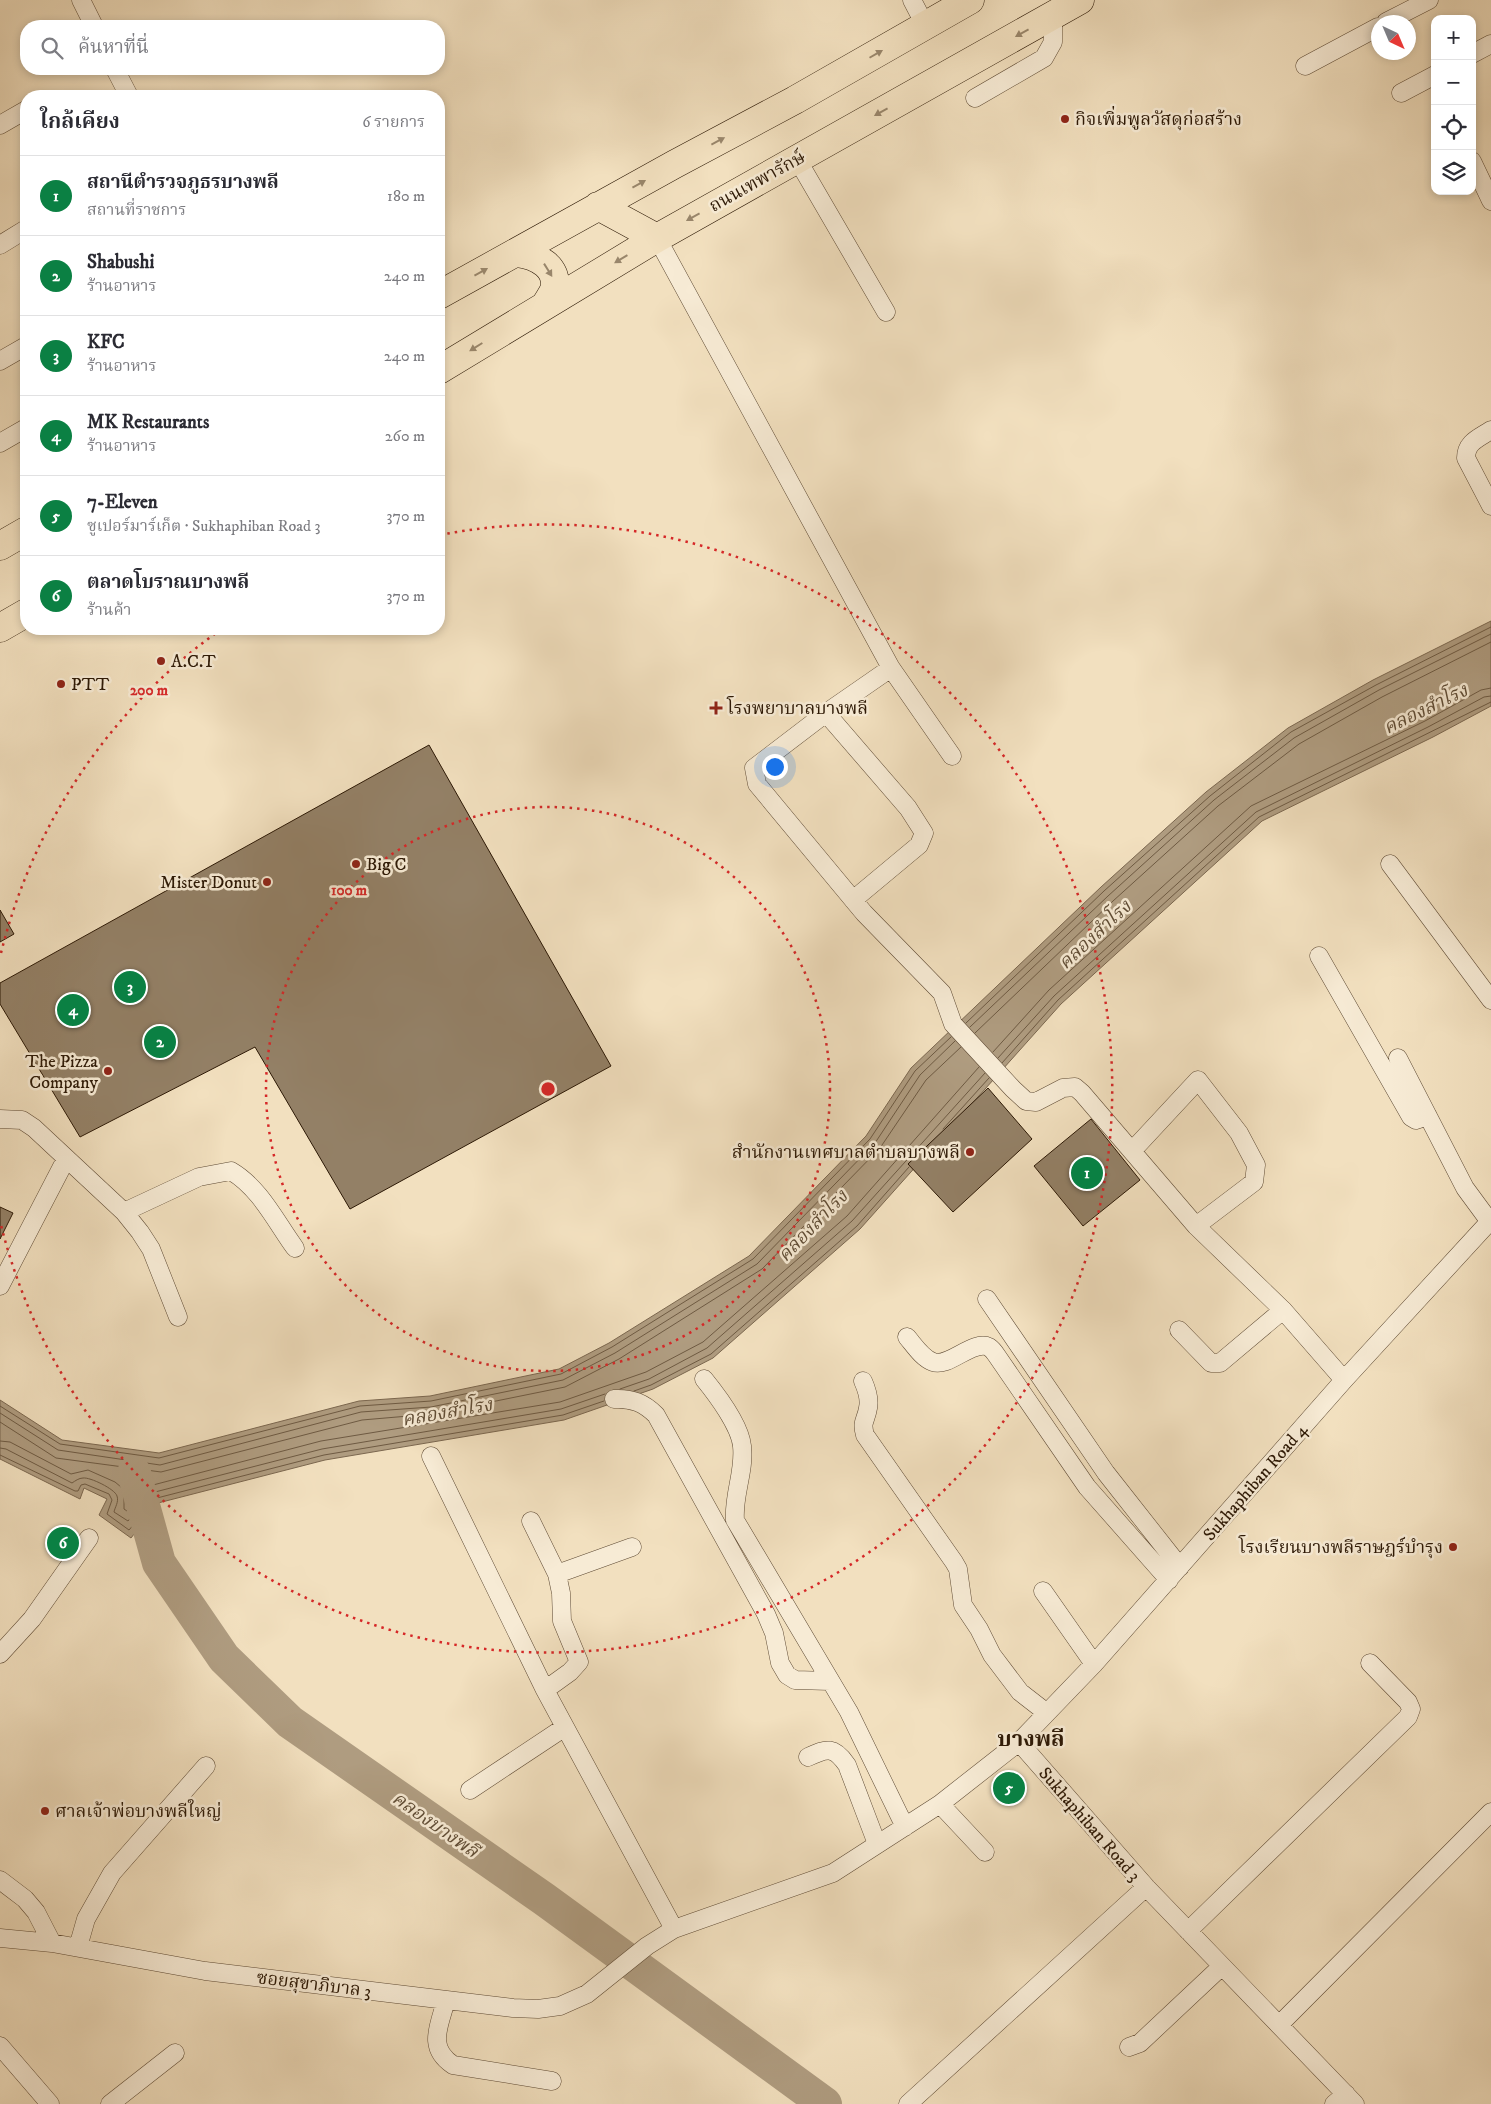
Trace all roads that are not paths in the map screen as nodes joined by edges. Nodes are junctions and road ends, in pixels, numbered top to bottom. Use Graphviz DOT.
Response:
graph roads {
  1 [pos="81,0"];
  2 [pos="912,0"];
  3 [pos="970,0"];
  4 [pos="1080,0"];
  5 [pos="1429,0"];
  6 [pos="1400,15"];
  7 [pos="1053,16"];
  8 [pos="91,20"];
  9 [pos="925,25"];
  10 [pos="1371,31"];
  11 [pos="1491,44"];
  12 [pos="1476,52"];
  13 [pos="1305,66"];
  14 [pos="118,75"];
  15 [pos="1431,78"];
  16 [pos="126,90"];
  17 [pos="1400,93"];
  18 [pos="975,98"];
  19 [pos="20,113"];
  20 [pos="0,125"];
  21 [pos="797,159"];
  22 [pos="1476,169"];
  23 [pos="1491,201"];
  24 [pos="598,206"];
  25 [pos="20,233"];
  26 [pos="657,238"];
  27 [pos="0,245"];
  28 [pos="517,253"];
  29 [pos="445,293"];
  30 [pos="546,304"];
  31 [pos="886,312"];
  32 [pos="20,349"];
  33 [pos="0,361"];
  34 [pos="445,366"];
  35 [pos="1491,430"];
  36 [pos="20,431"];
  37 [pos="0,443"];
  38 [pos="1491,506"];
  39 [pos="20,534"];
  40 [pos="0,546"];
  41 [pos="20,616"];
  42 [pos="0,628"];
  43 [pos="891,668"];
  44 [pos="826,713"];
  45 [pos="952,756"];
  46 [pos="1390,864"];
  47 [pos="853,900"];
  48 [pos="1319,956"];
  49 [pos="1491,1000"];
  50 [pos="1398,1058"];
  51 [pos="1428,1116"];
  52 [pos="0,1119"];
  53 [pos="1132,1152"];
  54 [pos="66,1159"];
  55 [pos="124,1212"];
  56 [pos="1490,1221"];
  57 [pos="1196,1226"];
  58 [pos="295,1248"];
  59 [pos="0,1286"];
  60 [pos="987,1299"];
  61 [pos="1283,1310"];
  62 [pos="178,1317"];
  63 [pos="1179,1330"];
  64 [pos="907,1337"];
  65 [pos="704,1379"];
  66 [pos="1344,1380"];
  67 [pos="863,1381"];
  68 [pos="614,1399"];
  69 [pos="431,1456"];
  70 [pos="531,1521"];
  71 [pos="89,1538"];
  72 [pos="632,1547"];
  73 [pos="1175,1573"];
  74 [pos="557,1574"];
  75 [pos="1043,1591"];
  76 [pos="0,1654"];
  77 [pos="1370,1663"];
  78 [pos="1094,1664"];
  79 [pos="830,1681"];
  80 [pos="545,1690"];
  81 [pos="1047,1713"];
  82 [pos="565,1727"];
  83 [pos="1019,1742"];
  84 [pos="808,1757"];
  85 [pos="206,1766"];
  86 [pos="470,1790"];
  87 [pos="940,1804"];
  88 [pos="1491,1812"];
  89 [pos="905,1827"];
  90 [pos="877,1844"];
  91 [pos="985,1852"];
  92 [pos="0,1880"];
  93 [pos="1146,1887"];
  94 [pos="674,1929"];
  95 [pos="1188,1931"];
  96 [pos="0,1938"];
  97 [pos="52,1943"];
  98 [pos="78,1947"];
  99 [pos="1222,1966"];
  100 [pos="446,2000"];
  101 [pos="1279,2025"];
  102 [pos="0,2046"];
  103 [pos="1129,2047"];
  104 [pos="175,2053"];
  105 [pos="552,2081"];
  106 [pos="1345,2101"];
  107 [pos="50,2104"];
  108 [pos="110,2104"];
  109 [pos="908,2104"];
  1 -- 8 [label="street"];
  2 -- 9 [label="street"];
  3 -- 9 [label="main road"];
  4 -- 7 [label="main road, ถนนเทพารักษ์"];
  5 -- 6 [label="street"];
  7 -- 18 [label="street"];
  7 -- 21 [label="main road, ถนนเทพารักษ์, one-way"];
  24 -- 9 [label="main road, one-way"];
  10 -- 13 [label="street"];
  11 -- 12 [label="street"];
  14 -- 16 [label="street"];
  15 -- 17 [label="street"];
  19 -- 20 [label="street"];
  21 -- 26 [label="main road, ถนนเทพารักษ์, one-way"];
  21 -- 31 [label="street"];
  22 -- 23 [label="street"];
  24 -- 26 [label="main road"];
  24 -- 28 [label="main road"];
  25 -- 27 [label="street"];
  26 -- 30 [label="main road, ถนนเทพารักษ์, one-way"];
  26 -- 43 [label="street"];
  29 -- 28 [label="main road, one-way"];
  28 -- 30 [label="main road, one-way"];
  30 -- 34 [label="main road, ถนนเทพารักษ์, one-way"];
  32 -- 33 [label="street"];
  35 -- 38 [label="street"];
  36 -- 37 [label="street"];
  39 -- 40 [label="main road"];
  41 -- 42 [label="main road"];
  43 -- 44 [label="street"];
  43 -- 45 [label="street"];
  44 -- 47 [label="street"];
  44 -- 47 [label="street"];
  46 -- 49 [label="street"];
  47 -- 53 [label="street"];
  48 -- 51 [label="street"];
  50 -- 51 [label="street"];
  51 -- 56 [label="street"];
  52 -- 54 [label="street"];
  53 -- 57 [label="street"];
  53 -- 57 [label="street"];
  54 -- 55 [label="street"];
  54 -- 59 [label="street"];
  55 -- 58 [label="street"];
  55 -- 62 [label="street"];
  56 -- 66 [label="street, Sukhaphiban Road 4"];
  57 -- 61 [label="street"];
  60 -- 73 [label="street"];
  61 -- 63 [label="street"];
  61 -- 66 [label="street"];
  64 -- 73 [label="street"];
  65 -- 79 [label="street"];
  66 -- 73 [label="street, Sukhaphiban Road 4"];
  67 -- 81 [label="street"];
  68 -- 79 [label="street"];
  69 -- 80 [label="street"];
  70 -- 74 [label="street"];
  71 -- 76 [label="street"];
  72 -- 74 [label="street"];
  73 -- 78 [label="street, Sukhaphiban Road 4"];
  74 -- 80 [label="street"];
  75 -- 78 [label="street"];
  77 -- 95 [label="street"];
  78 -- 81 [label="street, Sukhaphiban Road 4"];
  79 -- 89 [label="street"];
  80 -- 82 [label="street"];
  81 -- 83 [label="street, Sukhaphiban Road 4"];
  82 -- 86 [label="street"];
  82 -- 94 [label="street"];
  83 -- 87 [label="street"];
  83 -- 93 [label="street, Sukhaphiban Road 3"];
  84 -- 90 [label="street"];
  85 -- 98 [label="street"];
  87 -- 89 [label="street"];
  87 -- 91 [label="street"];
  88 -- 101 [label="street"];
  89 -- 90 [label="street"];
  90 -- 94 [label="street"];
  92 -- 97 [label="street"];
  93 -- 95 [label="street, Sukhaphiban Road 3"];
  93 -- 109 [label="street"];
  94 -- 100 [label="street, ซอยสุขาภิบาล 3"];
  95 -- 99 [label="street, Sukhaphiban Road 3"];
  96 -- 97 [label="street, ซอยสุขาภิบาล 3"];
  97 -- 98 [label="street, ซอยสุขาภิบาล 3"];
  98 -- 100 [label="street, ซอยสุขาภิบาล 3"];
  99 -- 101 [label="street, Sukhaphiban Road 3"];
  99 -- 103 [label="street"];
  100 -- 105 [label="street"];
  101 -- 106 [label="street, Sukhaphiban Road 3"];
  102 -- 107 [label="street"];
  104 -- 108 [label="street"];
}
